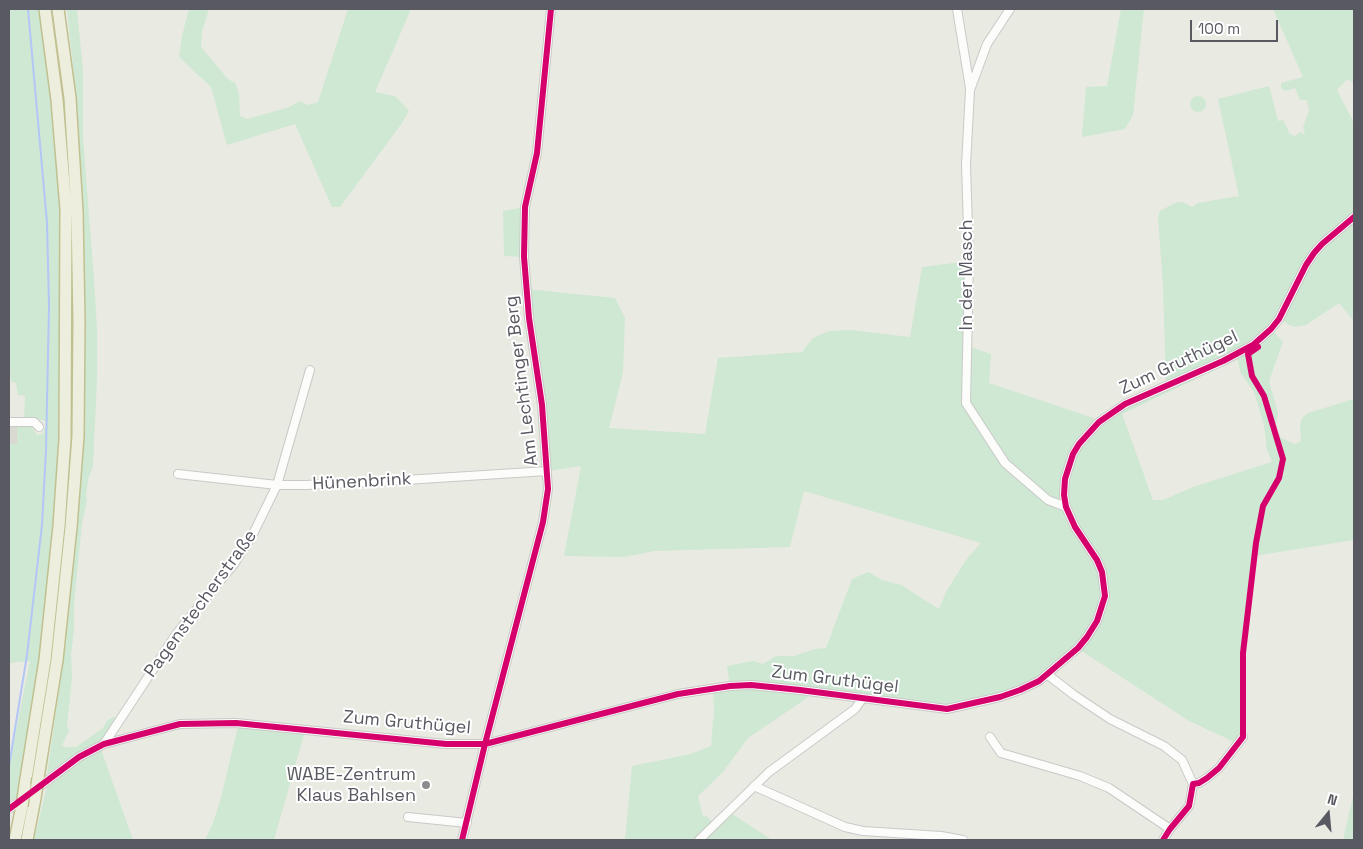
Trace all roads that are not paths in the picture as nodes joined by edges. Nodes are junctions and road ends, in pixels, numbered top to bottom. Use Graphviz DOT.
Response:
graph roads {
  1 [pos="45,9"];
  2 [pos="58,9"];
  3 [pos="551,9"];
  4 [pos="957,9"];
  5 [pos="1010,9"];
  6 [pos="970,90"];
  7 [pos="1354,217"];
  8 [pos="310,370"];
  9 [pos="9,422"];
  10 [pos="39,427"];
  11 [pos="547,471"];
  12 [pos="178,474"];
  13 [pos="277,485"];
  14 [pos="1066,507"];
  15 [pos="1048,674"];
  16 [pos="863,698"];
  17 [pos="1243,736"];
  18 [pos="990,737"];
  19 [pos="104,744"];
  20 [pos="485,744"];
  21 [pos="1193,784"];
  22 [pos="754,786"];
  23 [pos="9,809"];
  24 [pos="408,817"];
  25 [pos="466,823"];
  26 [pos="1170,829"];
  27 [pos="15,840"];
  28 [pos="26,840"];
  29 [pos="462,840"];
  30 [pos="699,840"];
  31 [pos="962,840"];
  32 [pos="1164,840"];
  1 -- 27 [label="highway, bridge"];
  2 -- 28 [label="highway, bridge"];
  3 -- 11 [label="street, Am Lechtinger Berg"];
  4 -- 6 [label="street"];
  5 -- 6 [label="street, In der Masch"];
  6 -- 14 [label="street, In der Masch"];
  7 -- 14 [label="street, Zum Gruthügel"];
  8 -- 13 [label="street, Pagenstecherstraße"];
  9 -- 10 [label="street"];
  11 -- 13 [label="street, Hünenbrink"];
  11 -- 20 [label="street, Am Lechtinger Berg"];
  12 -- 13 [label="street, Hünenbrink"];
  13 -- 19 [label="street, Pagenstecherstraße"];
  14 -- 15 [label="street, Zum Gruthügel"];
  15 -- 16 [label="street, Zum Gruthügel"];
  15 -- 21 [label="street"];
  16 -- 20 [label="street, Zum Gruthügel"];
  16 -- 22 [label="street"];
  17 -- 21 [label="street"];
  18 -- 26 [label="street"];
  19 -- 20 [label="street, Zum Gruthügel"];
  19 -- 23 [label="street, Zum Gruthügel"];
  20 -- 25 [label="street, Am Lechtinger Berg"];
  21 -- 26 [label="street"];
  22 -- 30 [label="street"];
  22 -- 31 [label="street"];
  24 -- 25 [label="street"];
  25 -- 29 [label="street, Am Lechtinger Berg"];
  26 -- 32 [label="street"];
}
